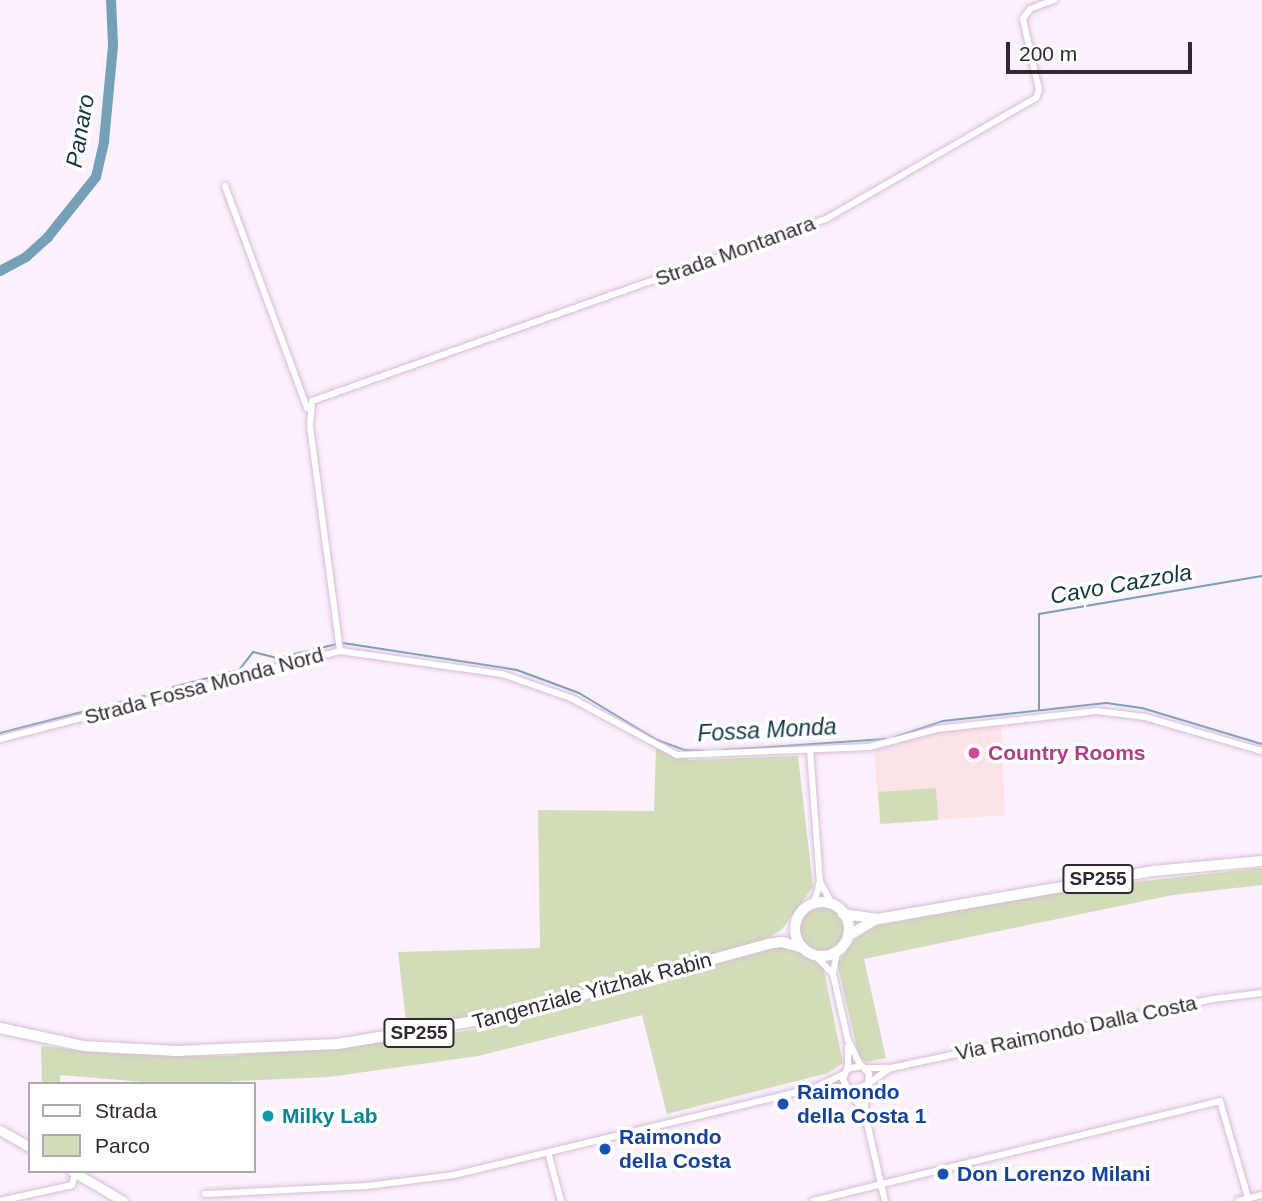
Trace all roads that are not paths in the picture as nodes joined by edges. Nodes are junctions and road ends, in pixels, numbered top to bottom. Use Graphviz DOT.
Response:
graph roads {
  1 [pos="1054,0"];
  2 [pos="225,186"];
  3 [pos="308,410"];
  4 [pos="339,646"];
  5 [pos="0,739"];
  6 [pos="810,750"];
  7 [pos="1262,751"];
  8 [pos="1262,861"];
  9 [pos="820,882"];
  10 [pos="814,903"];
  11 [pos="833,905"];
  12 [pos="844,914"];
  13 [pos="878,919"];
  14 [pos="796,921"];
  15 [pos="848,936"];
  16 [pos="767,944"];
  17 [pos="803,948"];
  18 [pos="837,951"];
  19 [pos="815,955"];
  20 [pos="832,974"];
  21 [pos="1262,993"];
  22 [pos="0,1028"];
  23 [pos="848,1040"];
  24 [pos="862,1066"];
  25 [pos="891,1068"];
  26 [pos="846,1071"];
  27 [pos="867,1085"];
  28 [pos="817,1087"];
  29 [pos="850,1089"];
  30 [pos="865,1114"];
  31 [pos="0,1130"];
  32 [pos="28,1146"];
  33 [pos="549,1156"];
  34 [pos="73,1173"];
  35 [pos="75,1173"];
  36 [pos="880,1184"];
  37 [pos="205,1195"];
  38 [pos="1262,1195"];
  39 [pos="1248,1198"];
  40 [pos="0,1201"];
  41 [pos="123,1201"];
  42 [pos="561,1201"];
  43 [pos="813,1201"];
  44 [pos="885,1201"];
  45 [pos="1238,1201"];
  1 -- 3 [label="street, Strada Montanara"];
  2 -- 3 [label="street"];
  3 -- 4 [label="street"];
  4 -- 5 [label="street, Strada Fossa Monda Nord"];
  4 -- 6 [label="street, Strada Fossa Monda Nord"];
  6 -- 7 [label="street, Strada Fossa Monda Nord"];
  6 -- 9 [label="street"];
  8 -- 13 [label="main road, SP255"];
  9 -- 10 [label="street"];
  9 -- 11 [label="street"];
  10 -- 11 [label="main road"];
  10 -- 14 [label="main road, Tangenziale Yitzhak Rabin / SP255"];
  11 -- 12 [label="main road"];
  12 -- 13 [label="main road, SP255"];
  12 -- 15 [label="main road"];
  13 -- 15 [label="main road, SP255"];
  14 -- 16 [label="main road, Tangenziale Yitzhak Rabin / SP255"];
  14 -- 17 [label="main road"];
  15 -- 18 [label="main road, SP255"];
  16 -- 17 [label="main road, Tangenziale Yitzhak Rabin / SP255"];
  16 -- 22 [label="main road, Tangenziale Yitzhak Rabin / SP255"];
  17 -- 19 [label="main road, Tangenziale Yitzhak Rabin / SP255"];
  18 -- 19 [label="main road"];
  18 -- 20 [label="street"];
  19 -- 20 [label="street"];
  20 -- 23 [label="street"];
  21 -- 25 [label="street, Via Raimondo Dalla Costa"];
  23 -- 24 [label="street"];
  23 -- 26 [label="street"];
  24 -- 25 [label="street"];
  24 -- 26 [label="street"];
  24 -- 27 [label="street"];
  25 -- 27 [label="street"];
  26 -- 28 [label="street"];
  26 -- 29 [label="street"];
  27 -- 29 [label="street"];
  27 -- 30 [label="street"];
  28 -- 29 [label="street"];
  28 -- 33 [label="street"];
  29 -- 30 [label="street"];
  30 -- 36 [label="street"];
  31 -- 32 [label="main road"];
  33 -- 37 [label="street"];
  33 -- 42 [label="street"];
  34 -- 40 [label="street"];
  35 -- 41 [label="main road"];
  36 -- 39 [label="street"];
  36 -- 43 [label="street"];
  36 -- 44 [label="street"];
  38 -- 39 [label="street"];
  39 -- 45 [label="street"];
}
